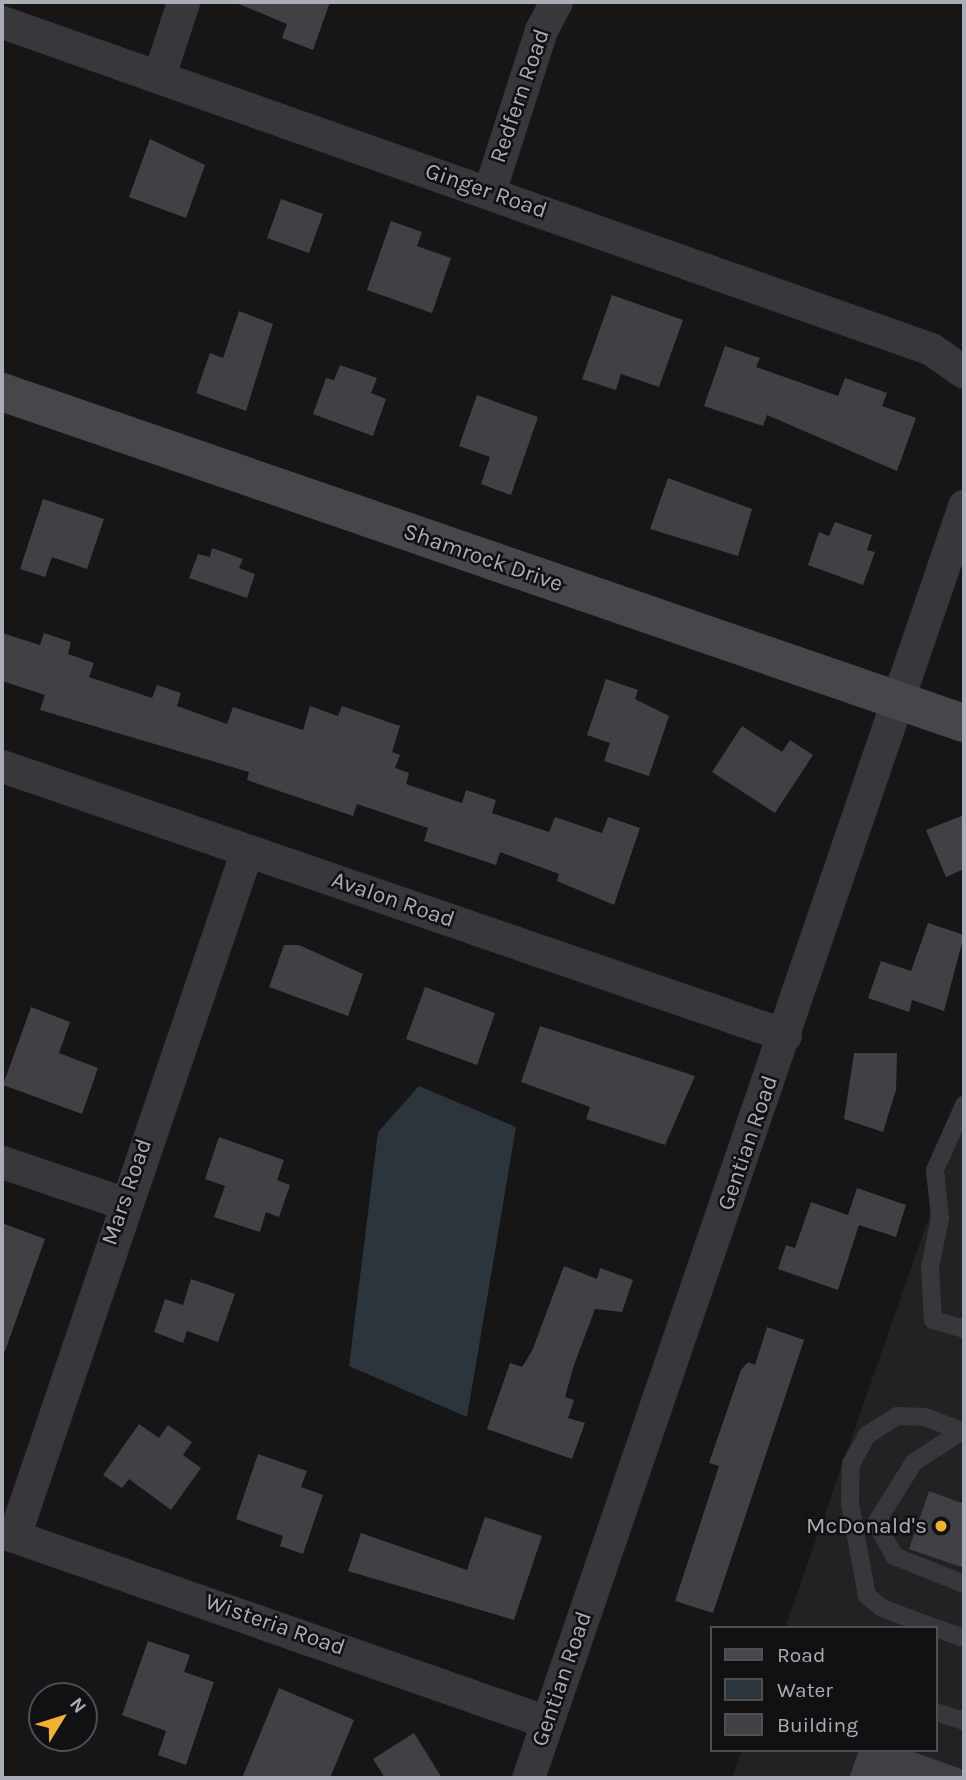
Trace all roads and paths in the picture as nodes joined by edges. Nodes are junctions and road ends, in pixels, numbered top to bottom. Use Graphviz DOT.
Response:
graph roads {
  1 [pos="183,2"];
  2 [pos="556,2"];
  3 [pos="2,22"];
  4 [pos="159,76"];
  5 [pos="489,192"];
  6 [pos="964,372"];
  7 [pos="2,392"];
  8 [pos="964,506"];
  9 [pos="902,702"];
  10 [pos="964,723"];
  11 [pos="2,766"];
  12 [pos="247,850"];
  13 [pos="785,1035"];
  14 [pos="964,1105"];
  15 [pos="2,1162"];
  16 [pos="123,1203"];
  17 [pos="964,1329"];
  18 [pos="963,1431"];
  19 [pos="8,1534"];
  20 [pos="964,1584"];
  21 [pos="932,1626"];
  22 [pos="938,1629"];
  23 [pos="964,1638"];
  24 [pos="938,1713"];
  25 [pos="964,1721"];
  26 [pos="547,1722"];
  27 [pos="528,1778"];
  1 -- 4 [label="street"];
  2 -- 5 [label="street, Redfern Road"];
  3 -- 4 [label="street, Ginger Road"];
  4 -- 5 [label="street, Ginger Road"];
  5 -- 6 [label="street, Ginger Road"];
  7 -- 9 [label="street, Shamrock Drive"];
  8 -- 9 [label="street, Gentian Road"];
  9 -- 10 [label="street, Shamrock Drive"];
  9 -- 13 [label="street, Gentian Road"];
  11 -- 12 [label="street, Avalon Road"];
  12 -- 13 [label="street, Avalon Road"];
  12 -- 16 [label="street, Mars Road"];
  13 -- 26 [label="street, Gentian Road"];
  14 -- 17 [label="lane"];
  15 -- 16 [label="street"];
  16 -- 19 [label="street, Mars Road"];
  18 -- 20 [label="lane"];
  18 -- 21 [label="lane"];
  19 -- 26 [label="street, Wisteria Road"];
  22 -- 23 [label="lane"];
  24 -- 25 [label="lane"];
  26 -- 27 [label="street, Gentian Road"];
}
